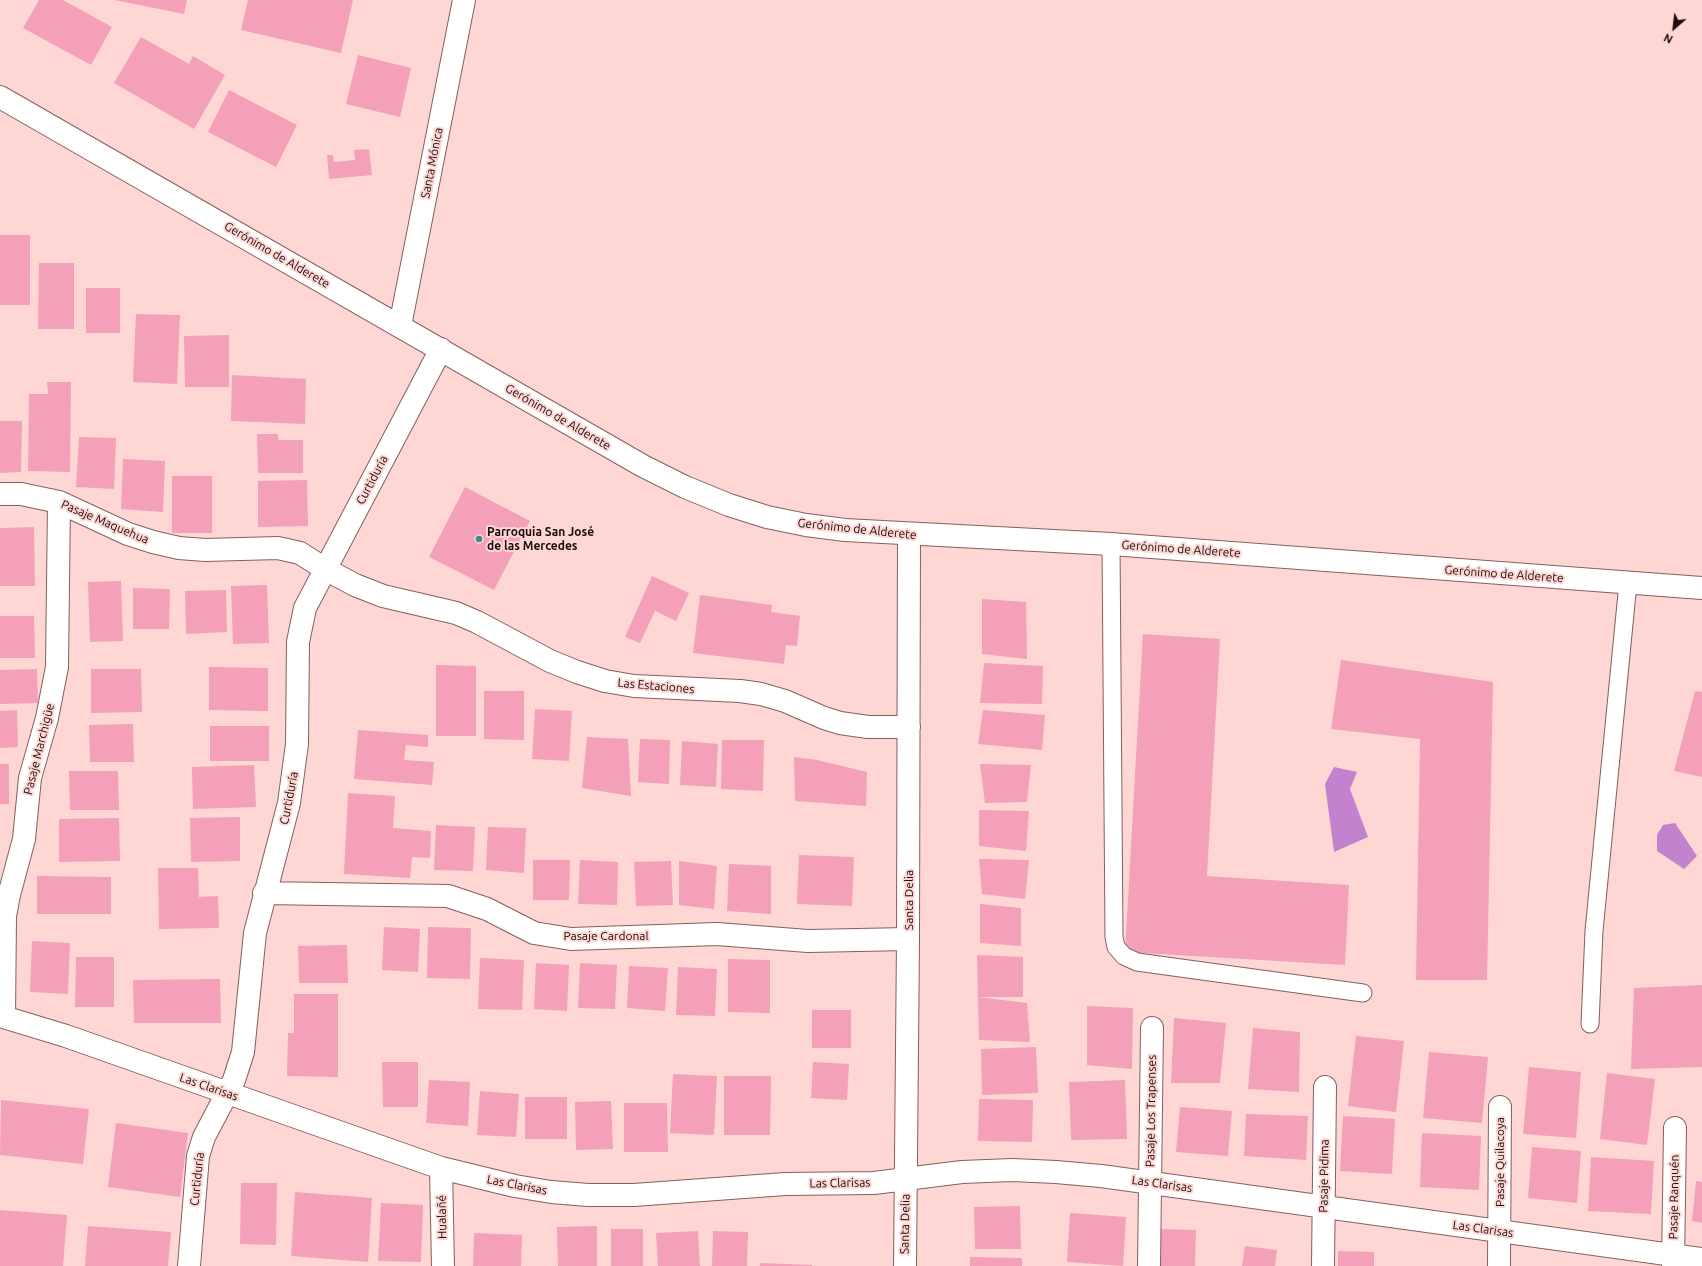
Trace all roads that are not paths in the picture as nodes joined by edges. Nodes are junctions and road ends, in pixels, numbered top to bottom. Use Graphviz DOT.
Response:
graph roads {
  1 [pos="464,0"];
  2 [pos="0,97"];
  3 [pos="400,326"];
  4 [pos="441,350"];
  5 [pos="0,494"];
  6 [pos="59,502"];
  7 [pos="909,534"];
  8 [pos="1111,544"];
  9 [pos="325,569"];
  10 [pos="1628,583"];
  11 [pos="1702,588"];
  12 [pos="909,727"];
  13 [pos="264,893"];
  14 [pos="908,939"];
  15 [pos="1363,993"];
  16 [pos="2,1016"];
  17 [pos="1590,1024"];
  18 [pos="1152,1028"];
  19 [pos="1325,1087"];
  20 [pos="227,1093"];
  21 [pos="1500,1107"];
  22 [pos="1675,1128"];
  23 [pos="441,1168"];
  24 [pos="906,1180"];
  25 [pos="1150,1182"];
  26 [pos="1323,1206"];
  27 [pos="1499,1231"];
  28 [pos="1702,1259"];
  29 [pos="1673,1261"];
  30 [pos="189,1266"];
  31 [pos="443,1266"];
  32 [pos="905,1266"];
  33 [pos="1148,1266"];
  34 [pos="1323,1266"];
  35 [pos="1499,1266"];
  1 -- 3 [label="street, Santa Mónica"];
  2 -- 3 [label="street, Gerónimo de Alderete"];
  3 -- 4 [label="street, Gerónimo de Alderete"];
  4 -- 7 [label="street, Gerónimo de Alderete"];
  4 -- 9 [label="street, Curtiduría"];
  5 -- 6 [label="street, Pasaje Maquehua"];
  6 -- 9 [label="street, Pasaje Maquehua"];
  6 -- 16 [label="street, Pasaje Marchigüe"];
  7 -- 8 [label="street, Gerónimo de Alderete"];
  7 -- 12 [label="street, Santa Delia"];
  8 -- 10 [label="street, Gerónimo de Alderete"];
  8 -- 15 [label="lane"];
  9 -- 12 [label="street, Las Estaciones"];
  9 -- 13 [label="street, Curtiduría"];
  10 -- 11 [label="street, Gerónimo de Alderete"];
  10 -- 17 [label="lane"];
  12 -- 14 [label="street, Santa Delia"];
  13 -- 14 [label="street, Pasaje Cardonal"];
  13 -- 20 [label="street, Curtiduría"];
  14 -- 24 [label="street, Santa Delia"];
  16 -- 20 [label="street, Las Clarisas"];
  18 -- 25 [label="street, Pasaje Los Trapenses"];
  19 -- 26 [label="street, Pasaje Pidima"];
  20 -- 23 [label="street, Las Clarisas"];
  20 -- 30 [label="street, Curtiduría"];
  21 -- 27 [label="street, Pasaje Quilacoya"];
  22 -- 29 [label="street, Pasaje Ranquén"];
  23 -- 24 [label="street, Las Clarisas"];
  23 -- 31 [label="street, Hualañé"];
  24 -- 25 [label="street, Las Clarisas"];
  24 -- 32 [label="street, Santa Delia"];
  25 -- 26 [label="street, Las Clarisas"];
  25 -- 33 [label="street, Pasaje Los Trapenses"];
  26 -- 27 [label="street, Las Clarisas"];
  26 -- 34 [label="street, Pasaje Pidima"];
  27 -- 29 [label="street, Las Clarisas"];
  27 -- 35 [label="street, Pasaje Quilacoya"];
  28 -- 29 [label="street, Las Clarisas"];
}
